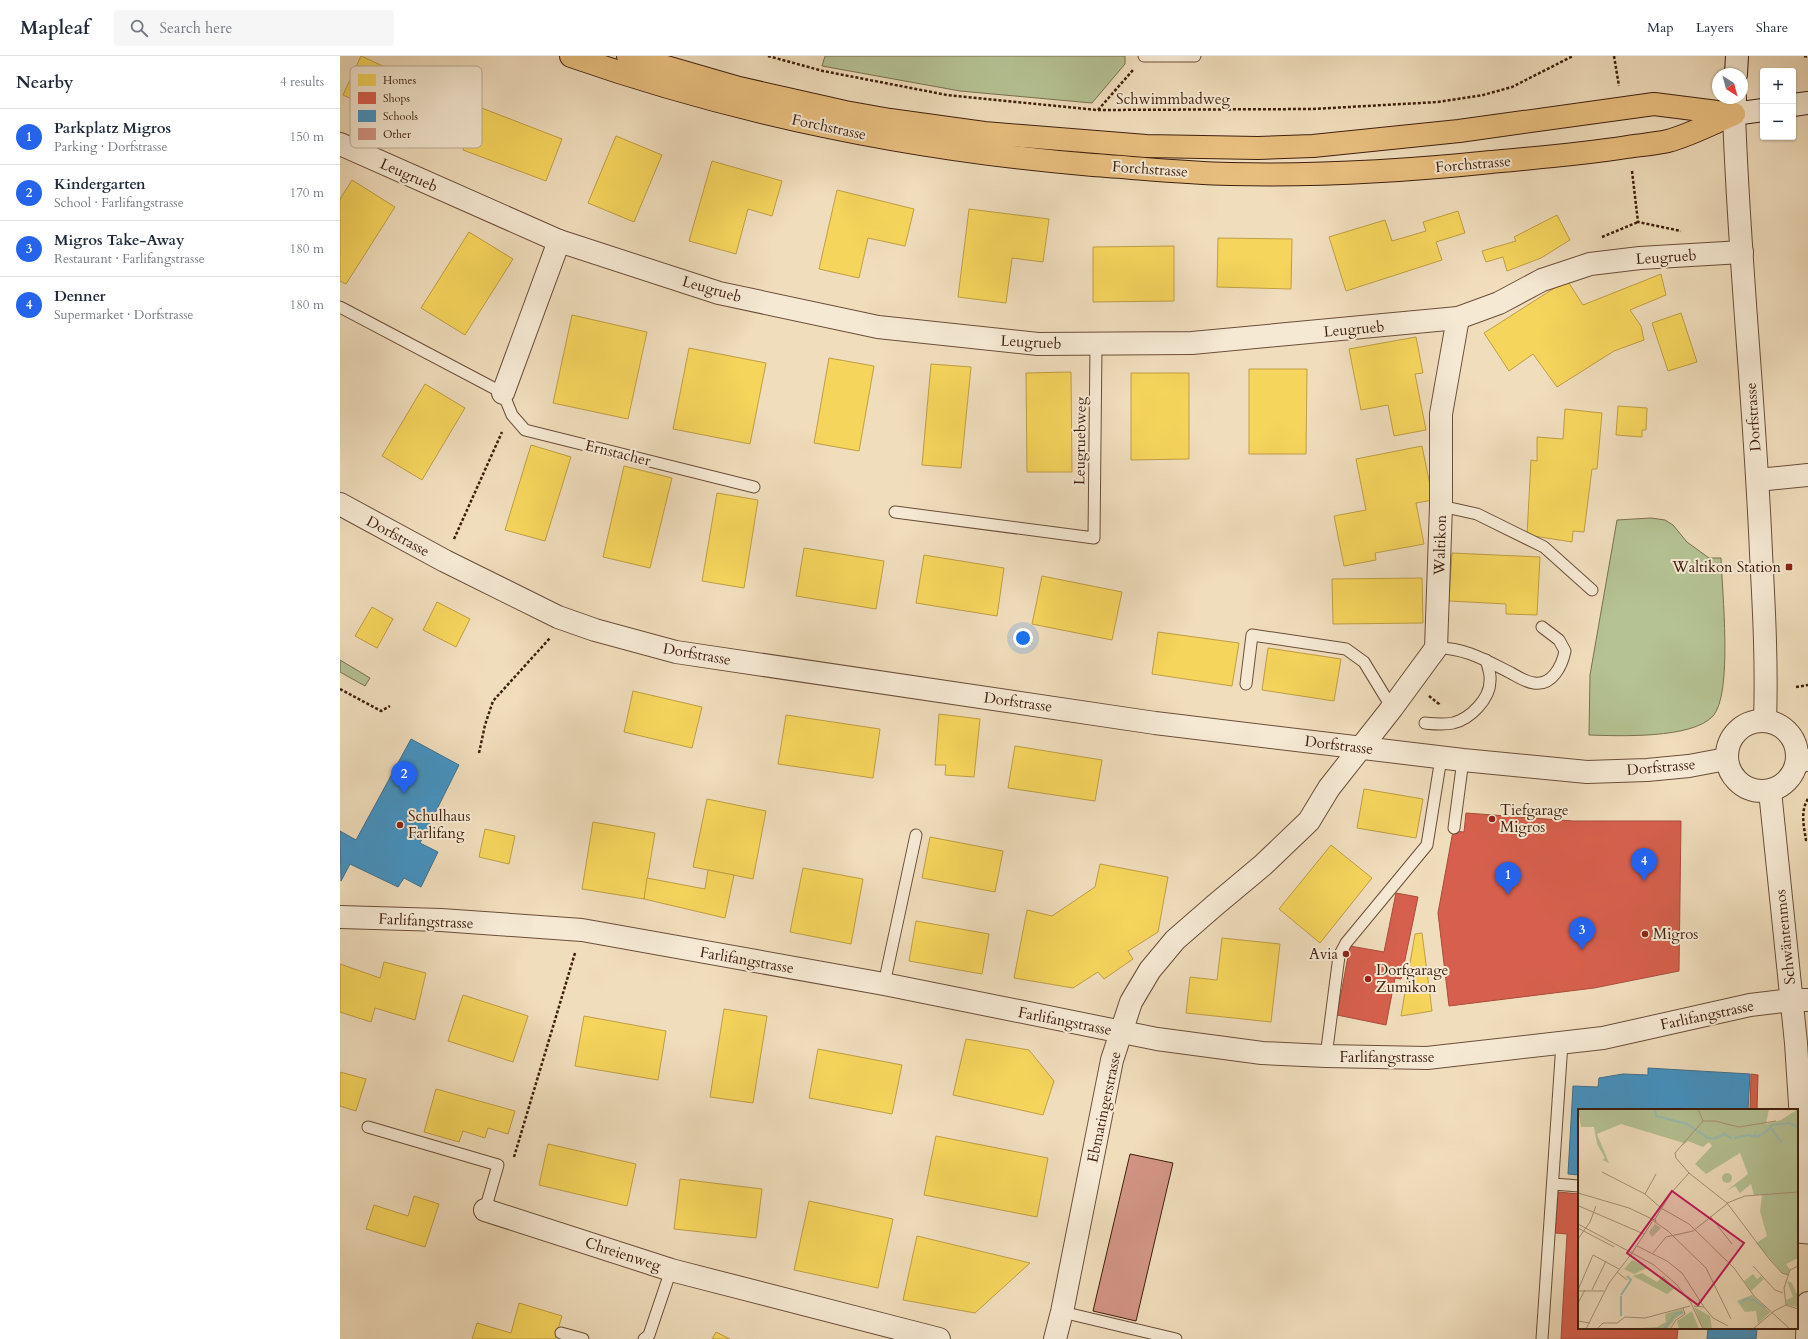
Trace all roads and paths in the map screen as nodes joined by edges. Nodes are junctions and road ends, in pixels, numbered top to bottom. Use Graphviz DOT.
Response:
graph roads {
  1 [pos="571,56"];
  2 [pos="628,56"];
  3 [pos="768,56"];
  4 [pos="1144,56"];
  5 [pos="1195,56"];
  6 [pos="1573,56"];
  7 [pos="1614,56"];
  8 [pos="1737,56"];
  9 [pos="1804,56"];
  10 [pos="1808,57"];
  11 [pos="1736,68"];
  12 [pos="1619,87"];
  13 [pos="1808,103"];
  14 [pos="1796,105"];
  15 [pos="1735,106"];
  16 [pos="1097,110"];
  17 [pos="1760,110"];
  18 [pos="340,144"];
  19 [pos="1632,172"];
  20 [pos="1685,232"];
  21 [pos="558,241"];
  22 [pos="1742,252"];
  23 [pos="340,307"];
  24 [pos="1458,318"];
  25 [pos="1096,344"];
  26 [pos="503,392"];
  27 [pos="512,416"];
  28 [pos="1808,475"];
  29 [pos="1758,480"];
  30 [pos="754,487"];
  31 [pos="340,504"];
  32 [pos="1441,506"];
  33 [pos="895,512"];
  34 [pos="454,540"];
  35 [pos="1592,590"];
  36 [pos="1542,627"];
  37 [pos="551,636"];
  38 [pos="1436,648"];
  39 [pos="1486,660"];
  40 [pos="1246,684"];
  41 [pos="1808,685"];
  42 [pos="1796,687"];
  43 [pos="340,689"];
  44 [pos="390,706"];
  45 [pos="1392,708"];
  46 [pos="1765,721"];
  47 [pos="1425,723"];
  48 [pos="1361,748"];
  49 [pos="479,753"];
  50 [pos="1441,758"];
  51 [pos="1726,759"];
  52 [pos="1463,760"];
  53 [pos="1802,760"];
  54 [pos="1770,791"];
  55 [pos="1808,799"];
  56 [pos="1454,828"];
  57 [pos="916,835"];
  58 [pos="1808,840"];
  59 [pos="340,917"];
  60 [pos="582,930"];
  61 [pos="884,984"];
  62 [pos="1800,1000"];
  63 [pos="1120,1032"];
  64 [pos="1562,1043"];
  65 [pos="1326,1056"];
  66 [pos="368,1127"];
  67 [pos="498,1165"];
  68 [pos="1552,1184"];
  69 [pos="1578,1186"];
  70 [pos="1802,1199"];
  71 [pos="485,1210"];
  72 [pos="1808,1227"];
  73 [pos="1798,1237"];
  74 [pos="1808,1238"];
  75 [pos="671,1270"];
  76 [pos="1808,1303"];
  77 [pos="1062,1312"];
  78 [pos="561,1333"];
  79 [pos="583,1339"];
  80 [pos="644,1339"];
  81 [pos="939,1339"];
  82 [pos="1055,1339"];
  83 [pos="1176,1339"];
  84 [pos="1542,1339"];
  85 [pos="1807,1339"];
  1 -- 15 [label="highway, Forchstrasse"];
  2 -- 15 [label="highway, Forchstrasse"];
  3 -- 16 [label="path, Schwimmbadweg"];
  4 -- 5 [label="lane"];
  4 -- 16 [label="path"];
  6 -- 16 [label="path, Schwimmbadweg"];
  7 -- 12 [label="path"];
  8 -- 11 [label="street"];
  9 -- 10 [label="path"];
  13 -- 14 [label="street"];
  15 -- 17 [label="street, Forchstrasse"];
  15 -- 22 [label="street, Dorfstrasse"];
  18 -- 21 [label="street, Leugrueb"];
  19 -- 20 [label="path"];
  21 -- 25 [label="street, Leugrueb"];
  21 -- 26 [label="street"];
  22 -- 24 [label="street, Leugrueb"];
  22 -- 29 [label="street, Dorfstrasse"];
  23 -- 26 [label="lane"];
  24 -- 25 [label="street, Leugrueb"];
  24 -- 32 [label="street, Waltikon"];
  25 -- 33 [label="lane, Leugruebweg"];
  26 -- 27 [label="lane, Ernstacher"];
  27 -- 30 [label="lane, Ernstacher"];
  27 -- 34 [label="path"];
  28 -- 29 [label="street"];
  29 -- 46 [label="street, Dorfstrasse"];
  31 -- 48 [label="street, Dorfstrasse"];
  32 -- 35 [label="lane"];
  32 -- 38 [label="street, Waltikon"];
  36 -- 39 [label="lane"];
  37 -- 49 [label="path"];
  38 -- 39 [label="lane"];
  38 -- 45 [label="street"];
  39 -- 47 [label="lane"];
  40 -- 45 [label="lane"];
  41 -- 42 [label="path"];
  43 -- 44 [label="path"];
  45 -- 48 [label="street"];
  46 -- 51 [label="street"];
  46 -- 53 [label="street"];
  48 -- 50 [label="street, Dorfstrasse"];
  48 -- 63 [label="street, Ebmatingerstrasse"];
  50 -- 52 [label="street, Dorfstrasse"];
  50 -- 65 [label="lane"];
  51 -- 52 [label="street, Dorfstrasse"];
  51 -- 54 [label="street"];
  52 -- 56 [label="lane"];
  53 -- 54 [label="street"];
  54 -- 62 [label="street, Schwäntenmos"];
  55 -- 58 [label="path"];
  57 -- 61 [label="lane"];
  59 -- 60 [label="street, Farlifangstrasse"];
  60 -- 61 [label="street, Farlifangstrasse"];
  60 -- 67 [label="path"];
  61 -- 63 [label="street, Farlifangstrasse"];
  62 -- 64 [label="street, Farlifangstrasse"];
  62 -- 70 [label="street, Schwäntenmos"];
  63 -- 65 [label="street, Farlifangstrasse"];
  63 -- 77 [label="street, Ebmatingerstrasse"];
  64 -- 65 [label="street, Farlifangstrasse"];
  64 -- 68 [label="lane"];
  66 -- 67 [label="lane"];
  67 -- 71 [label="lane, Chreienweg"];
  68 -- 69 [label="lane"];
  68 -- 84 [label="lane"];
  70 -- 72 [label="street, Schwäntenmos"];
  71 -- 75 [label="street, Chreienweg"];
  73 -- 74 [label="lane"];
  75 -- 80 [label="lane"];
  75 -- 81 [label="street, Chreienweg"];
  76 -- 85 [label="street"];
  77 -- 82 [label="street, Ebmatingerstrasse"];
  77 -- 83 [label="lane"];
  78 -- 79 [label="lane"];
}
